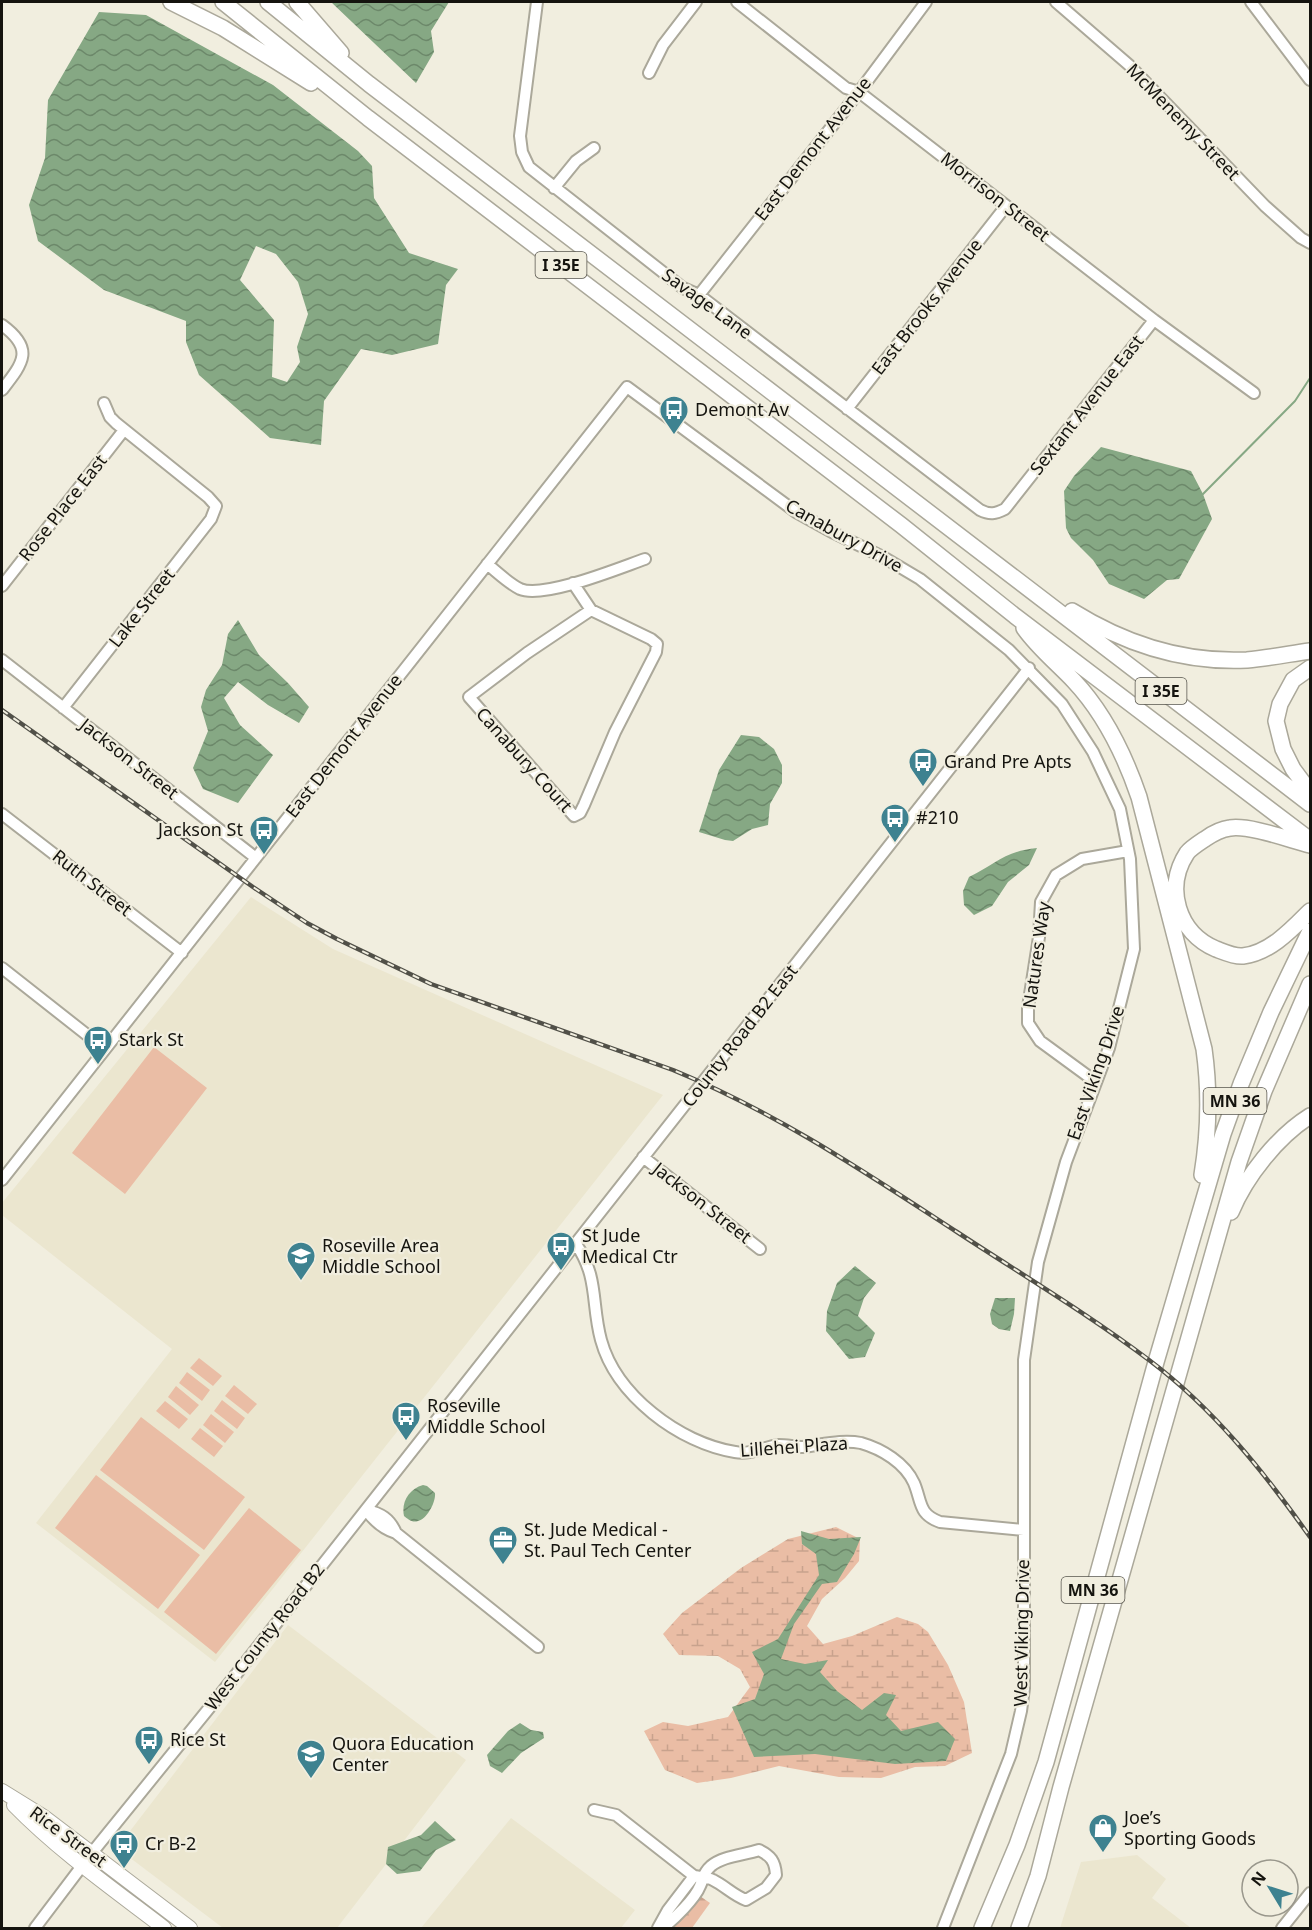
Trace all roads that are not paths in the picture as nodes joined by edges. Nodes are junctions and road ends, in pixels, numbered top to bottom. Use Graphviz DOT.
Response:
graph roads {
  1 [pos="171,2"];
  2 [pos="223,2"];
  3 [pos="268,2"];
  4 [pos="297,2"];
  5 [pos="537,2"];
  6 [pos="696,2"];
  7 [pos="737,2"];
  8 [pos="926,2"];
  9 [pos="1056,2"];
  10 [pos="1251,2"];
  11 [pos="649,73"];
  12 [pos="1311,80"];
  13 [pos="369,84"];
  14 [pos="859,92"];
  15 [pos="368,118"];
  16 [pos="594,148"];
  17 [pos="554,188"];
  18 [pos="1006,206"];
  19 [pos="1311,243"];
  20 [pos="699,295"];
  21 [pos="1154,320"];
  22 [pos="2,325"];
  23 [pos="627,387"];
  24 [pos="2,390"];
  25 [pos="1254,393"];
  26 [pos="104,403"];
  27 [pos="847,409"];
  28 [pos="124,430"];
  29 [pos="1020,490"];
  30 [pos="645,559"];
  31 [pos="487,564"];
  32 [pos="1012,577"];
  33 [pos="573,583"];
  34 [pos="2,586"];
  35 [pos="591,610"];
  36 [pos="1015,616"];
  37 [pos="1311,651"];
  38 [pos="2,660"];
  39 [pos="1029,668"];
  40 [pos="1311,668"];
  41 [pos="63,708"];
  42 [pos="1311,792"];
  43 [pos="1311,804"];
  44 [pos="2,814"];
  45 [pos="1311,840"];
  46 [pos="1311,844"];
  47 [pos="1128,851"];
  48 [pos="256,858"];
  49 [pos="1311,911"];
  50 [pos="1311,931"];
  51 [pos="182,953"];
  52 [pos="2,968"];
  53 [pos="1311,984"];
  54 [pos="105,1049"];
  55 [pos="1096,1083"];
  56 [pos="1311,1116"];
  57 [pos="643,1157"];
  58 [pos="2,1180"];
  59 [pos="576,1244"];
  60 [pos="760,1249"];
  61 [pos="1206,1276"];
  62 [pos="1180,1278"];
  63 [pos="1024,1360"];
  64 [pos="451,1403"];
  65 [pos="366,1510"];
  66 [pos="1024,1530"];
  67 [pos="538,1647"];
  68 [pos="1061,1787"];
  69 [pos="2,1792"];
  70 [pos="594,1810"];
  71 [pos="91,1854"];
  72 [pos="82,1866"];
  73 [pos="698,1876"];
  74 [pos="1311,1893"];
  75 [pos="35,1929"];
  76 [pos="164,1929"];
  77 [pos="190,1929"];
  78 [pos="658,1929"];
  79 [pos="663,1929"];
  80 [pos="943,1929"];
  81 [pos="980,1929"];
  82 [pos="1011,1929"];
  83 [pos="1019,1929"];
  84 [pos="1282,1929"];
  1 -- 15 [label="highway"];
  2 -- 15 [label="highway, I 35E"];
  3 -- 13 [label="highway, I 35E"];
  4 -- 13 [label="highway"];
  5 -- 17 [label="street, Savage Lane"];
  6 -- 11 [label="street"];
  7 -- 14 [label="street, Morrison Street"];
  8 -- 14 [label="street, East Demont Avenue"];
  9 -- 19 [label="street, McMenemy Street"];
  10 -- 12 [label="street"];
  13 -- 32 [label="highway, I 35E"];
  14 -- 18 [label="street, Morrison Street"];
  14 -- 20 [label="street, East Demont Avenue"];
  15 -- 36 [label="highway, I 35E"];
  16 -- 17 [label="street"];
  17 -- 20 [label="street, Savage Lane"];
  18 -- 21 [label="street, Morrison Street"];
  18 -- 27 [label="street, East Brooks Avenue"];
  20 -- 27 [label="street, Savage Lane"];
  21 -- 25 [label="street, Morrison Street"];
  21 -- 29 [label="street, Sextant Avenue East"];
  22 -- 24 [label="street"];
  23 -- 31 [label="street, East Demont Avenue"];
  23 -- 39 [label="street, Canabury Drive"];
  26 -- 28 [label="street"];
  27 -- 29 [label="street, Savage Lane"];
  28 -- 34 [label="street, Rose Place East"];
  28 -- 41 [label="street, Lake Street"];
  30 -- 33 [label="street"];
  31 -- 33 [label="street"];
  31 -- 48 [label="street, East Demont Avenue"];
  32 -- 37 [label="highway"];
  32 -- 43 [label="highway, I 35E"];
  33 -- 35 [label="street"];
  35 -- 35 [label="street, Canabury Court"];
  36 -- 45 [label="highway, I 35E"];
  36 -- 62 [label="highway"];
  38 -- 41 [label="street, Jackson Street"];
  39 -- 47 [label="street, East Viking Drive"];
  39 -- 57 [label="street, County Road B2 East"];
  40 -- 42 [label="highway"];
  41 -- 48 [label="street, Jackson Street"];
  44 -- 51 [label="street, Ruth Street"];
  46 -- 49 [label="highway"];
  47 -- 55 [label="street, East Viking Drive"];
  47 -- 55 [label="street, Natures Way"];
  48 -- 51 [label="street, East Demont Avenue"];
  50 -- 62 [label="highway, MN 36"];
  51 -- 54 [label="street, East Demont Avenue"];
  52 -- 54 [label="street"];
  53 -- 61 [label="highway, MN 36"];
  54 -- 58 [label="street, East Demont Avenue"];
  55 -- 63 [label="street, East Viking Drive"];
  56 -- 61 [label="highway"];
  57 -- 59 [label="street, County Road B2 East"];
  57 -- 60 [label="street, Jackson Street"];
  59 -- 64 [label="street, County Road B2 East"];
  59 -- 66 [label="street, Lillehei Plaza"];
  61 -- 68 [label="highway, MN 36"];
  62 -- 81 [label="highway, MN 36"];
  63 -- 66 [label="street, West Viking Drive"];
  64 -- 65 [label="street, West County Road B2"];
  65 -- 67 [label="street"];
  65 -- 71 [label="street, West County Road B2"];
  66 -- 80 [label="street, West Viking Drive"];
  68 -- 82 [label="highway, MN 36"];
  68 -- 83 [label="highway"];
  69 -- 71 [label="main road, Rice Street"];
  69 -- 72 [label="main road, Rice Street"];
  70 -- 73 [label="street"];
  71 -- 72 [label="street, West County Road B2"];
  71 -- 77 [label="main road, Rice Street"];
  72 -- 75 [label="street, West County Road B2"];
  72 -- 76 [label="main road, Rice Street"];
  73 -- 73 [label="street"];
  73 -- 78 [label="street"];
  73 -- 79 [label="street"];
  74 -- 84 [label="street"];
}
